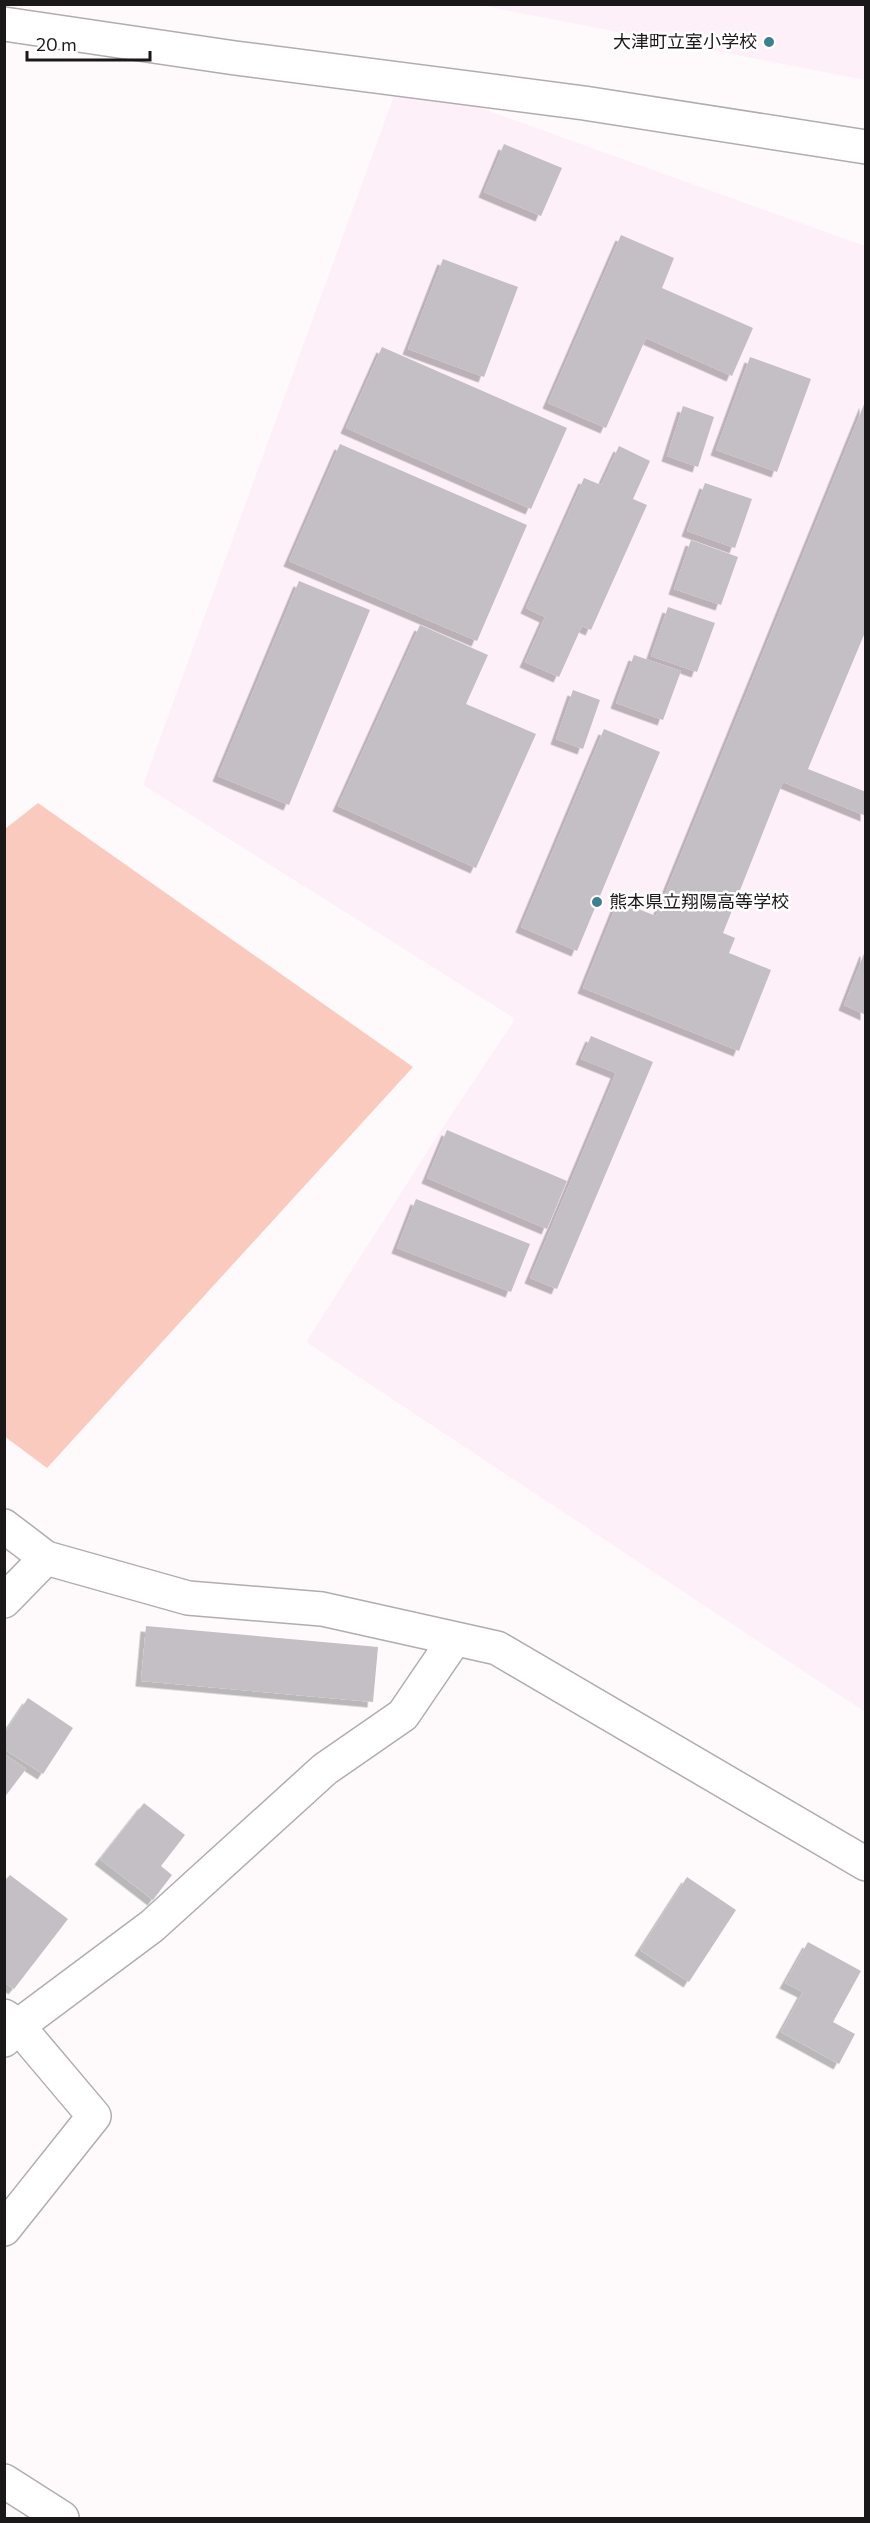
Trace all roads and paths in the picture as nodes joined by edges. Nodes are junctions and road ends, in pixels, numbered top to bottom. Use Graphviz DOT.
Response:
graph roads {
  1 [pos="4,24"];
  2 [pos="866,147"];
  3 [pos="4,1526"];
  4 [pos="46,1558"];
  5 [pos="4,1601"];
  6 [pos="454,1640"];
  7 [pos="866,1864"];
  8 [pos="9,2027"];
  9 [pos="4,2229"];
  10 [pos="4,2481"];
  11 [pos="62,2518"];
  1 -- 2 [label="street"];
  3 -- 4 [label="street"];
  4 -- 5 [label="street"];
  4 -- 6 [label="street"];
  6 -- 7 [label="street"];
  6 -- 8 [label="street"];
  8 -- 9 [label="street"];
  10 -- 11 [label="street"];
}
